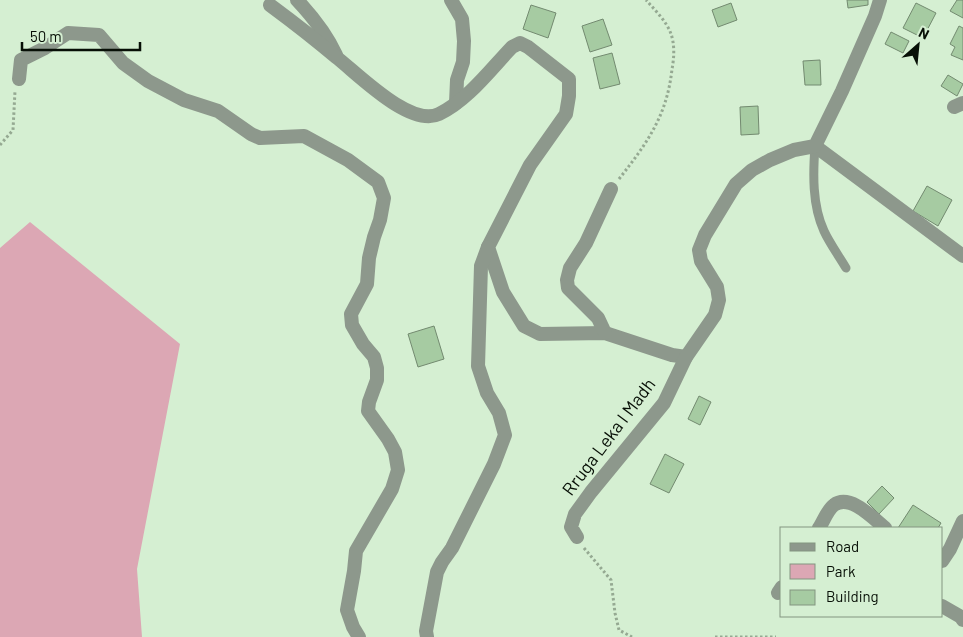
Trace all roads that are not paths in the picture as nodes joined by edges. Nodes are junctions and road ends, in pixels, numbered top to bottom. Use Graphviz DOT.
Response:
graph roads {
  1 [pos="296,0"];
  2 [pos="451,0"];
  3 [pos="880,0"];
  4 [pos="270,5"];
  5 [pos="338,58"];
  6 [pos="19,79"];
  7 [pos="456,102"];
  8 [pos="815,146"];
  9 [pos="611,189"];
  10 [pos="488,247"];
  11 [pos="963,256"];
  12 [pos="846,268"];
  13 [pos="605,333"];
  14 [pos="686,357"];
  15 [pos="963,521"];
  16 [pos="820,527"];
  17 [pos="884,527"];
  18 [pos="577,537"];
  19 [pos="943,560"];
  20 [pos="943,607"];
  21 [pos="963,620"];
  22 [pos="359,637"];
  23 [pos="427,637"];
  1 -- 5 [label="street"];
  2 -- 7 [label="street"];
  3 -- 8 [label="street"];
  4 -- 5 [label="street"];
  5 -- 7 [label="street"];
  6 -- 22 [label="street"];
  7 -- 10 [label="street"];
  8 -- 11 [label="street"];
  8 -- 12 [label="lane"];
  8 -- 14 [label="street, Rruga Leka I Madh"];
  9 -- 13 [label="street"];
  10 -- 13 [label="street"];
  10 -- 23 [label="street"];
  13 -- 14 [label="street"];
  14 -- 18 [label="street, Rruga Leka I Madh"];
  15 -- 19 [label="street"];
  16 -- 17 [label="street"];
  20 -- 21 [label="street"];
}
